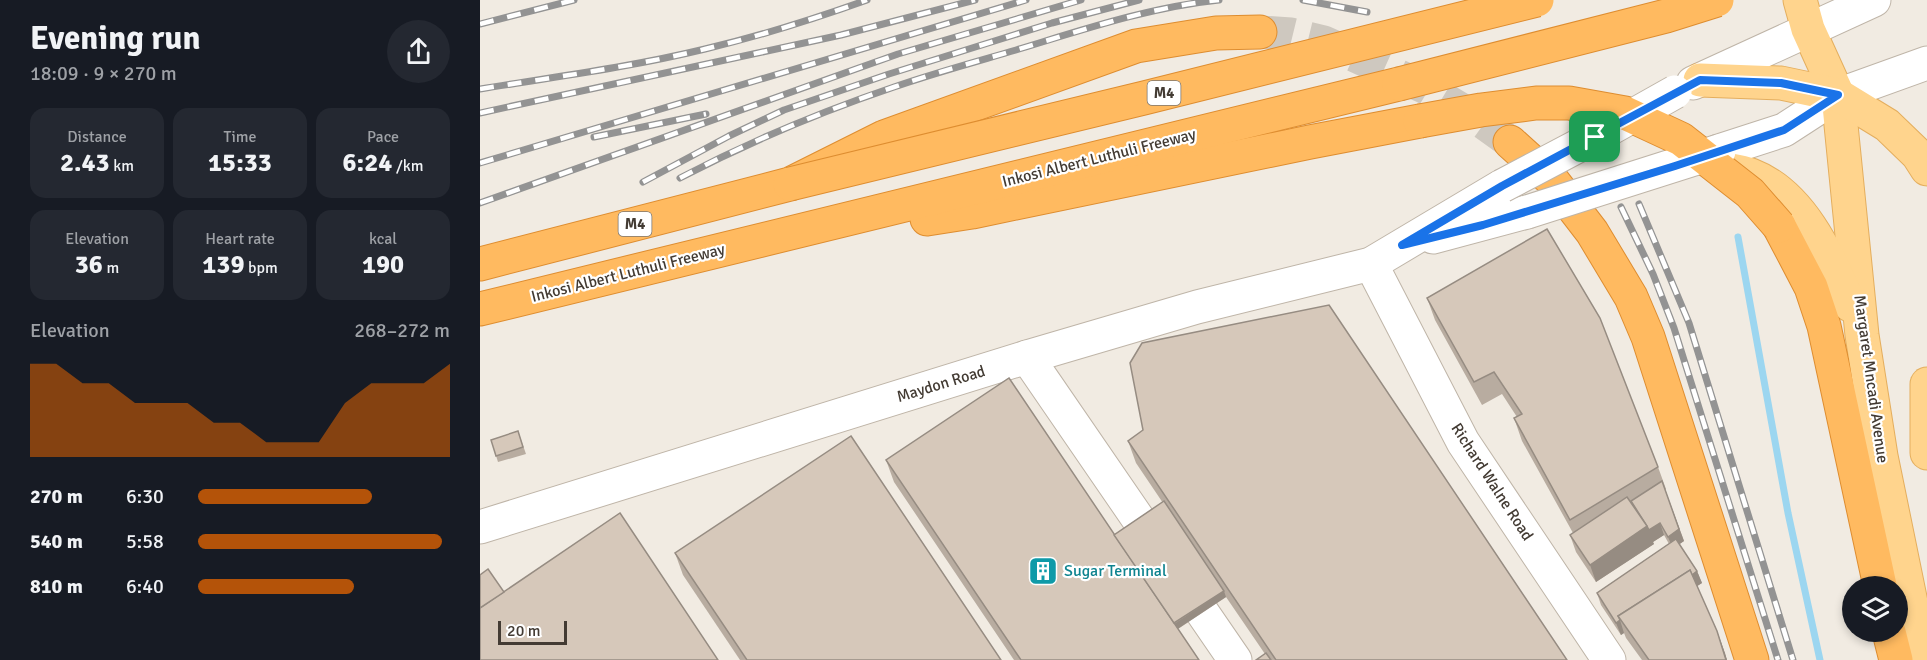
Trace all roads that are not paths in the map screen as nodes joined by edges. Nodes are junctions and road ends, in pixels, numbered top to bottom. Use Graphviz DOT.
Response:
graph roads {
  1 [pos="1535,0"];
  2 [pos="1717,0"];
  3 [pos="1874,0"];
  4 [pos="1804,15"];
  5 [pos="1260,32"];
  6 [pos="1927,63"];
  7 [pos="1687,86"];
  8 [pos="1838,95"];
  9 [pos="1510,142"];
  10 [pos="1675,166"];
  11 [pos="1927,169"];
  12 [pos="790,184"];
  13 [pos="1402,245"];
  14 [pos="719,251"];
  15 [pos="480,264"];
  16 [pos="1371,264"];
  17 [pos="480,309"];
  18 [pos="1862,334"];
  19 [pos="1028,357"];
  20 [pos="1927,384"];
  21 [pos="1927,453"];
  22 [pos="480,527"];
  23 [pos="1878,576"];
  24 [pos="1892,642"];
  25 [pos="1927,659"];
  26 [pos="1235,660"];
  27 [pos="1609,660"];
  28 [pos="1752,660"];
  29 [pos="1896,660"];
  1 -- 12 [label="highway, M4, bridge"];
  2 -- 14 [label="highway, Inkosi Albert Luthuli Freeway, bridge"];
  3 -- 4 [label="street, Maydon Road"];
  4 -- 7 [label="street, Maydon Road"];
  4 -- 8 [label="main road, Margaret Mncadi Avenue"];
  5 -- 12 [label="highway"];
  6 -- 8 [label="street, Maydon Road"];
  7 -- 8 [label="main road"];
  7 -- 13 [label="street, Maydon Road, bridge"];
  8 -- 10 [label="street, Maydon Road, bridge"];
  8 -- 11 [label="main road"];
  8 -- 18 [label="main road, Margaret Mncadi Avenue"];
  9 -- 28 [label="highway"];
  10 -- 13 [label="street, Maydon Road, bridge"];
  10 -- 18 [label="main road"];
  12 -- 15 [label="highway, M4"];
  13 -- 16 [label="street, Maydon Road"];
  14 -- 17 [label="highway, Inkosi Albert Luthuli Freeway"];
  14 -- 23 [label="highway, bridge"];
  16 -- 19 [label="street, Maydon Road"];
  16 -- 27 [label="street, Richard Walne Road"];
  18 -- 25 [label="main road, Margaret Mncadi Avenue"];
  19 -- 22 [label="street, Maydon Road"];
  19 -- 26 [label="street"];
  20 -- 21 [label="main road"];
  24 -- 29 [label="highway"];
}
